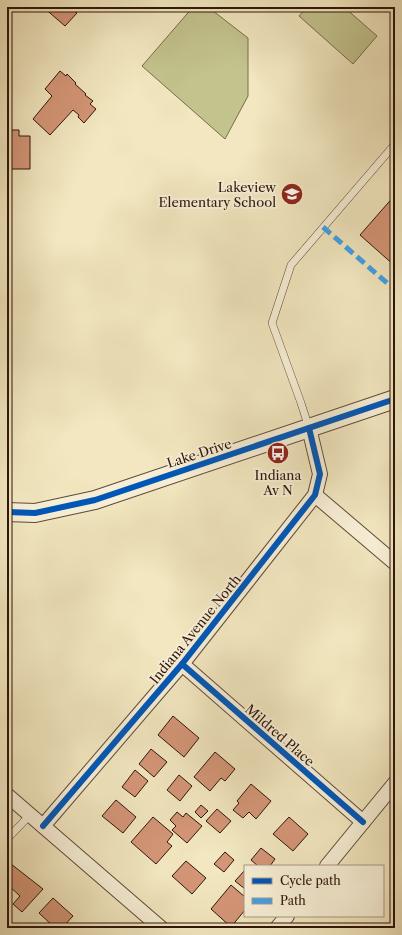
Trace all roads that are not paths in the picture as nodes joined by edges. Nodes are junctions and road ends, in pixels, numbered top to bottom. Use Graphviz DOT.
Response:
graph roads {
  1 [pos="395,144"];
  2 [pos="395,399"];
  3 [pos="309,428"];
  4 [pos="315,495"];
  5 [pos="7,512"];
  6 [pos="395,563"];
  7 [pos="182,664"];
  8 [pos="395,783"];
  9 [pos="7,795"];
  10 [pos="30,816"];
  11 [pos="363,822"];
  12 [pos="43,826"];
  13 [pos="7,839"];
  14 [pos="328,865"];
  15 [pos="286,917"];
  16 [pos="161,928"];
  17 [pos="277,928"];
  1 -- 3 [label="lane"];
  2 -- 3 [label="street, Lake Drive"];
  3 -- 4 [label="street, Indiana Avenue North"];
  3 -- 5 [label="street, Lake Drive"];
  4 -- 6 [label="street"];
  4 -- 7 [label="street, Indiana Avenue North"];
  7 -- 11 [label="street, Mildred Place"];
  7 -- 12 [label="street, Indiana Avenue North"];
  8 -- 11 [label="street"];
  9 -- 10 [label="street"];
  10 -- 12 [label="street"];
  10 -- 13 [label="lane"];
  11 -- 14 [label="street"];
  12 -- 16 [label="street"];
  15 -- 17 [label="street"];
}
